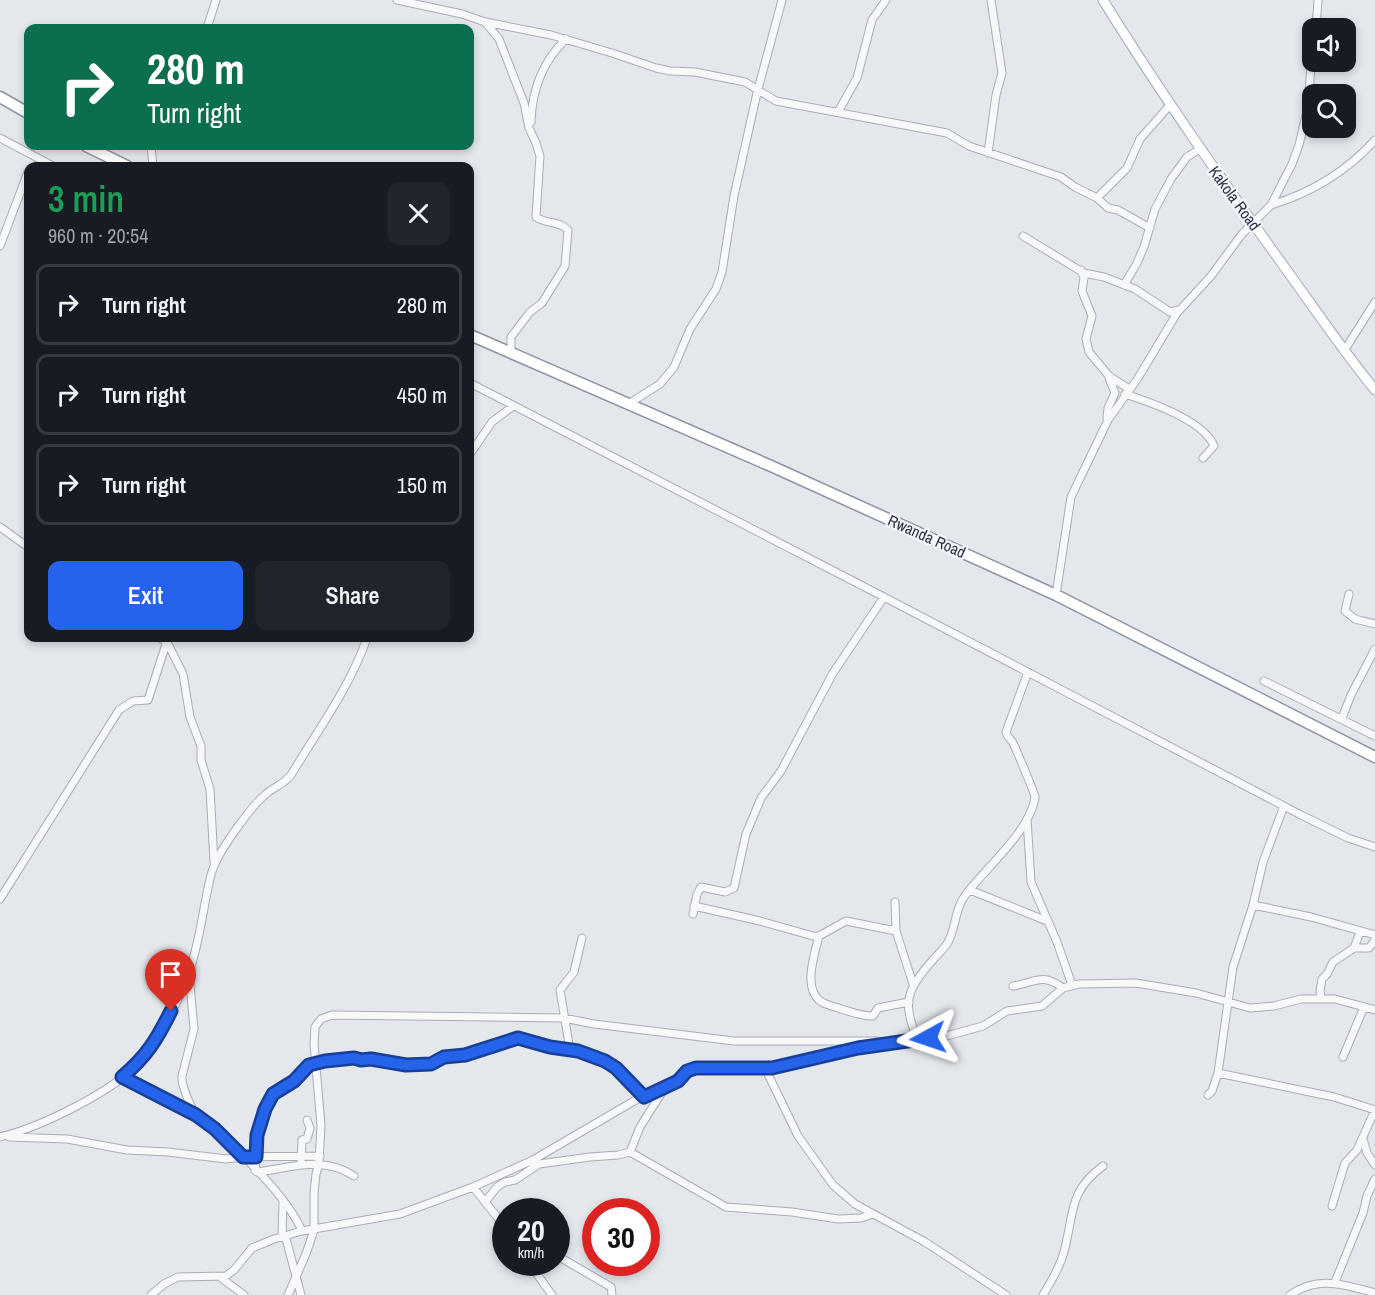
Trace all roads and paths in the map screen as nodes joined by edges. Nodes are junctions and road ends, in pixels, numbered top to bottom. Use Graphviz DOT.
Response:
graph roads {
  1 [pos="216,0"];
  2 [pos="397,0"];
  3 [pos="782,0"];
  4 [pos="886,0"];
  5 [pos="991,0"];
  6 [pos="1103,0"];
  7 [pos="1318,0"];
  8 [pos="1317,18"];
  9 [pos="486,21"];
  10 [pos="208,24"];
  11 [pos="566,39"];
  12 [pos="1311,72"];
  13 [pos="758,89"];
  14 [pos="0,97"];
  15 [pos="1170,105"];
  16 [pos="24,111"];
  17 [pos="838,112"];
  18 [pos="530,130"];
  19 [pos="0,138"];
  20 [pos="1375,140"];
  21 [pos="1200,149"];
  22 [pos="94,150"];
  23 [pos="988,153"];
  24 [pos="35,157"];
  25 [pos="33,162"];
  26 [pos="45,162"];
  27 [pos="119,162"];
  28 [pos="24,183"];
  29 [pos="1097,198"];
  30 [pos="1271,205"];
  31 [pos="1253,224"];
  32 [pos="1150,228"];
  33 [pos="1023,236"];
  34 [pos="0,246"];
  35 [pos="1081,270"];
  36 [pos="1124,285"];
  37 [pos="1375,302"];
  38 [pos="1181,308"];
  39 [pos="474,336"];
  40 [pos="1344,351"];
  41 [pos="511,352"];
  42 [pos="1106,373"];
  43 [pos="474,385"];
  44 [pos="1375,390"];
  45 [pos="1127,391"];
  46 [pos="630,404"];
  47 [pos="513,406"];
  48 [pos="1106,423"];
  49 [pos="474,448"];
  50 [pos="1203,458"];
  51 [pos="0,527"];
  52 [pos="24,544"];
  53 [pos="1349,594"];
  54 [pos="1056,595"];
  55 [pos="884,597"];
  56 [pos="1375,624"];
  57 [pos="164,642"];
  58 [pos="167,642"];
  59 [pos="365,642"];
  60 [pos="1375,649"];
  61 [pos="1028,672"];
  62 [pos="1264,681"];
  63 [pos="1342,718"];
  64 [pos="1375,736"];
  65 [pos="1375,757"];
  66 [pos="1284,806"];
  67 [pos="1027,819"];
  68 [pos="1375,847"];
  69 [pos="214,864"];
  70 [pos="970,890"];
  71 [pos="0,899"];
  72 [pos="895,902"];
  73 [pos="1253,905"];
  74 [pos="1047,921"];
  75 [pos="896,931"];
  76 [pos="1360,932"];
  77 [pos="1375,934"];
  78 [pos="819,936"];
  79 [pos="582,938"];
  80 [pos="1375,940"];
  81 [pos="1354,948"];
  82 [pos="189,974"];
  83 [pos="914,984"];
  84 [pos="1072,985"];
  85 [pos="1013,986"];
  86 [pos="1063,988"];
  87 [pos="1321,999"];
  88 [pos="909,1002"];
  89 [pos="1227,1002"];
  90 [pos="1364,1007"];
  91 [pos="1375,1010"];
  92 [pos="564,1018"];
  93 [pos="915,1039"];
  94 [pos="570,1050"];
  95 [pos="1342,1057"];
  96 [pos="315,1063"];
  97 [pos="765,1068"];
  98 [pos="1218,1072"];
  99 [pos="122,1077"];
  100 [pos="666,1086"];
  101 [pos="1208,1095"];
  102 [pos="644,1097"];
  103 [pos="1375,1110"];
  104 [pos="196,1115"];
  105 [pos="307,1119"];
  106 [pos="0,1137"];
  107 [pos="1363,1139"];
  108 [pos="630,1152"];
  109 [pos="243,1157"];
  110 [pos="256,1157"];
  111 [pos="320,1160"];
  112 [pos="302,1161"];
  113 [pos="1375,1165"];
  114 [pos="1103,1166"];
  115 [pos="256,1171"];
  116 [pos="354,1176"];
  117 [pos="1375,1179"];
  118 [pos="473,1187"];
  119 [pos="283,1201"];
  120 [pos="485,1202"];
  121 [pos="1332,1206"];
  122 [pos="492,1211"];
  123 [pos="873,1214"];
  124 [pos="314,1230"];
  125 [pos="302,1231"];
  126 [pos="284,1236"];
  127 [pos="570,1263"];
  128 [pos="297,1276"];
  129 [pos="538,1276"];
  130 [pos="220,1277"];
  131 [pos="1335,1282"];
  132 [pos="1375,1293"];
  133 [pos="151,1295"];
  134 [pos="244,1295"];
  135 [pos="288,1295"];
  136 [pos="301,1295"];
  137 [pos="552,1295"];
  138 [pos="612,1295"];
  139 [pos="1006,1295"];
  140 [pos="1043,1295"];
  141 [pos="1290,1295"];
  1 -- 10 [label="street"];
  2 -- 9 [label="street"];
  3 -- 13 [label="street"];
  4 -- 17 [label="street"];
  5 -- 23 [label="street"];
  6 -- 15 [label="main road, Kakola Road"];
  7 -- 8 [label="street"];
  9 -- 11 [label="street"];
  9 -- 18 [label="street"];
  11 -- 13 [label="street"];
  11 -- 18 [label="street"];
  12 -- 30 [label="street"];
  13 -- 17 [label="street"];
  13 -- 46 [label="street"];
  14 -- 16 [label="highway"];
  15 -- 21 [label="main road, Kakola Road"];
  15 -- 29 [label="street"];
  17 -- 23 [label="street"];
  18 -- 41 [label="street"];
  19 -- 24 [label="street"];
  20 -- 30 [label="street"];
  21 -- 31 [label="main road, Kakola Road"];
  21 -- 32 [label="street"];
  22 -- 27 [label="highway"];
  23 -- 29 [label="street"];
  24 -- 25 [label="street"];
  24 -- 26 [label="street"];
  28 -- 34 [label="street"];
  29 -- 32 [label="street"];
  30 -- 31 [label="street"];
  31 -- 38 [label="street"];
  31 -- 40 [label="main road, Kakola Road"];
  32 -- 36 [label="street"];
  33 -- 35 [label="street"];
  35 -- 36 [label="street"];
  35 -- 42 [label="street"];
  36 -- 38 [label="street"];
  37 -- 40 [label="street"];
  38 -- 45 [label="street"];
  39 -- 41 [label="highway, Rwanda Road"];
  40 -- 44 [label="main road, Kakola Road"];
  41 -- 46 [label="highway, Rwanda Road"];
  42 -- 45 [label="street"];
  42 -- 48 [label="street"];
  43 -- 47 [label="street"];
  45 -- 48 [label="street"];
  45 -- 50 [label="street"];
  46 -- 54 [label="highway, Rwanda Road"];
  47 -- 49 [label="street"];
  47 -- 55 [label="street"];
  48 -- 54 [label="street"];
  51 -- 52 [label="street"];
  53 -- 56 [label="street"];
  54 -- 65 [label="highway, Rwanda Road"];
  55 -- 61 [label="street"];
  55 -- 78 [label="street"];
  57 -- 71 [label="street"];
  58 -- 69 [label="street"];
  59 -- 69 [label="street"];
  60 -- 63 [label="street"];
  61 -- 66 [label="street"];
  61 -- 67 [label="street"];
  62 -- 63 [label="street"];
  63 -- 64 [label="street"];
  66 -- 68 [label="street"];
  66 -- 73 [label="street"];
  67 -- 70 [label="street"];
  67 -- 74 [label="street"];
  69 -- 82 [label="street"];
  70 -- 74 [label="street"];
  70 -- 83 [label="street"];
  72 -- 75 [label="street"];
  73 -- 76 [label="street"];
  73 -- 89 [label="street"];
  74 -- 84 [label="street"];
  75 -- 78 [label="street"];
  75 -- 83 [label="street"];
  76 -- 77 [label="street"];
  76 -- 81 [label="street"];
  78 -- 88 [label="street"];
  79 -- 92 [label="street"];
  80 -- 81 [label="street"];
  81 -- 87 [label="street"];
  82 -- 99 [label="street"];
  82 -- 104 [label="street"];
  83 -- 88 [label="street"];
  84 -- 86 [label="street"];
  84 -- 89 [label="street"];
  85 -- 86 [label="street"];
  86 -- 93 [label="street"];
  87 -- 89 [label="street"];
  87 -- 90 [label="street"];
  88 -- 93 [label="street"];
  89 -- 98 [label="street"];
  90 -- 91 [label="street"];
  90 -- 95 [label="street"];
  92 -- 93 [label="street"];
  92 -- 94 [label="street"];
  92 -- 96 [label="street"];
  93 -- 97 [label="street"];
  94 -- 96 [label="street"];
  94 -- 102 [label="street"];
  96 -- 110 [label="street"];
  96 -- 111 [label="street"];
  97 -- 100 [label="street"];
  97 -- 123 [label="street"];
  98 -- 101 [label="street"];
  98 -- 103 [label="street"];
  99 -- 104 [label="street"];
  99 -- 106 [label="street"];
  100 -- 102 [label="street"];
  100 -- 108 [label="street"];
  102 -- 118 [label="street"];
  103 -- 107 [label="street"];
  104 -- 109 [label="street"];
  105 -- 112 [label="street"];
  106 -- 109 [label="street"];
  107 -- 113 [label="street"];
  107 -- 121 [label="street"];
  108 -- 120 [label="street"];
  108 -- 123 [label="street"];
  109 -- 110 [label="street"];
  109 -- 115 [label="street"];
  110 -- 112 [label="street"];
  110 -- 115 [label="street"];
  111 -- 112 [label="street"];
  111 -- 116 [label="street"];
  111 -- 124 [label="street"];
  112 -- 115 [label="street"];
  114 -- 140 [label="street"];
  115 -- 119 [label="street"];
  117 -- 131 [label="street"];
  118 -- 120 [label="street"];
  118 -- 124 [label="street"];
  119 -- 125 [label="street"];
  119 -- 126 [label="street"];
  120 -- 122 [label="street"];
  123 -- 139 [label="street"];
  124 -- 125 [label="street"];
  124 -- 128 [label="street"];
  125 -- 126 [label="street"];
  126 -- 128 [label="street"];
  126 -- 130 [label="street"];
  127 -- 138 [label="street"];
  128 -- 135 [label="street"];
  128 -- 136 [label="street"];
  129 -- 137 [label="street"];
  130 -- 133 [label="street"];
  130 -- 134 [label="street"];
  131 -- 132 [label="street"];
  131 -- 141 [label="street"];
}
